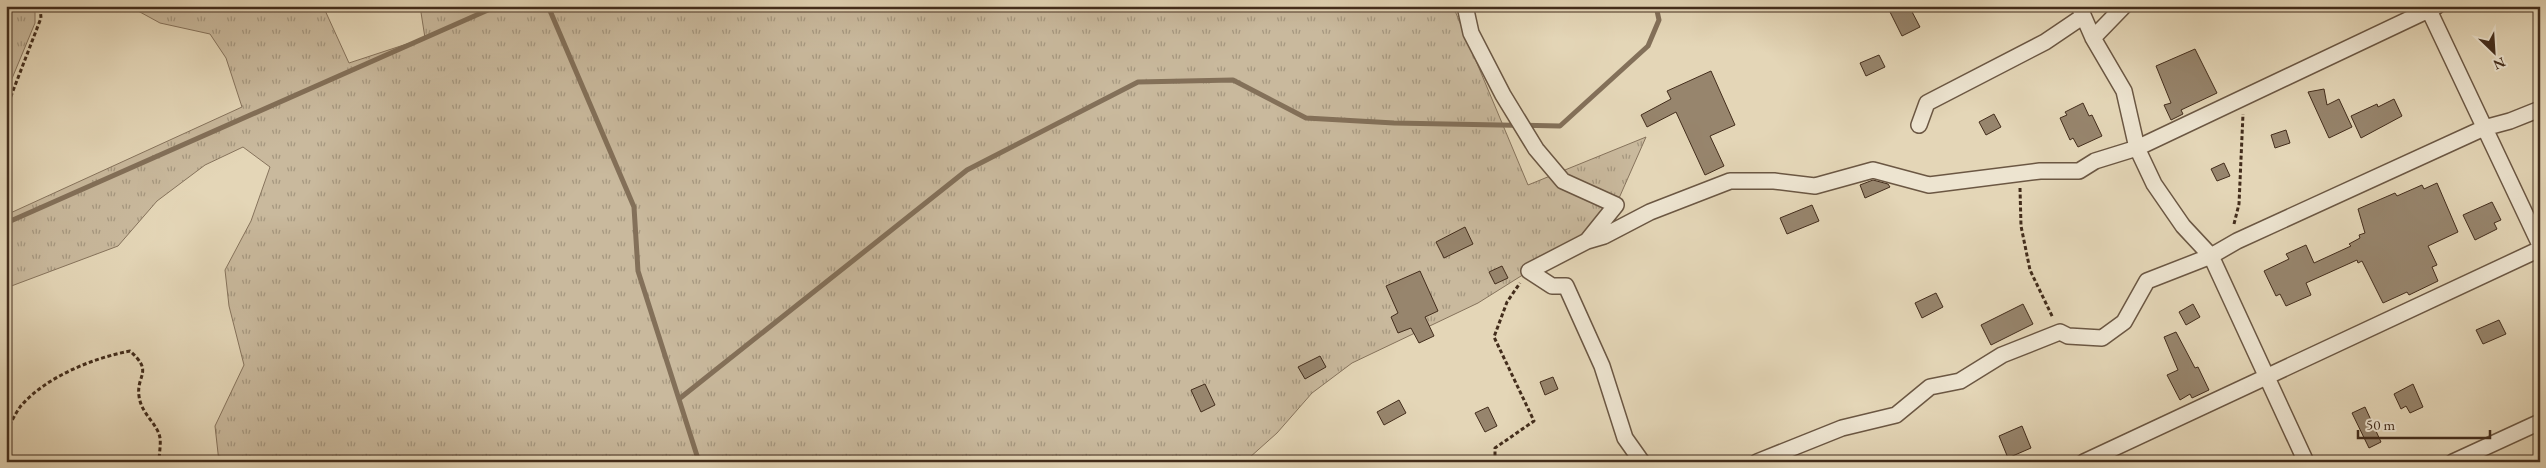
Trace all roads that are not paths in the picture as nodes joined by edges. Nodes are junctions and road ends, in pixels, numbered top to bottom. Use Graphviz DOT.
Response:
graph roads {
  1 [pos="1466,6"];
  2 [pos="2124,6"];
  3 [pos="2431,8"];
  4 [pos="2081,12"];
  5 [pos="2093,38"];
  6 [pos="2540,109"];
  7 [pos="1919,125"];
  8 [pos="2484,128"];
  9 [pos="2137,148"];
  10 [pos="1587,241"];
  11 [pos="2540,245"];
  12 [pos="2540,250"];
  13 [pos="2211,256"];
  14 [pos="2267,377"];
  15 [pos="2540,422"];
  16 [pos="1642,462"];
  17 [pos="1756,462"];
  18 [pos="2084,462"];
  19 [pos="2306,462"];
  20 [pos="2453,462"];
  1 -- 10 [label="street"];
  2 -- 5 [label="street"];
  3 -- 8 [label="street"];
  3 -- 9 [label="street"];
  4 -- 5 [label="street"];
  4 -- 7 [label="street"];
  5 -- 9 [label="street"];
  6 -- 8 [label="street"];
  8 -- 11 [label="street"];
  8 -- 13 [label="street"];
  9 -- 10 [label="street"];
  9 -- 13 [label="street"];
  10 -- 16 [label="street"];
  12 -- 14 [label="street"];
  13 -- 14 [label="street"];
  13 -- 17 [label="street"];
  14 -- 18 [label="street"];
  14 -- 19 [label="street"];
  15 -- 20 [label="street"];
}
